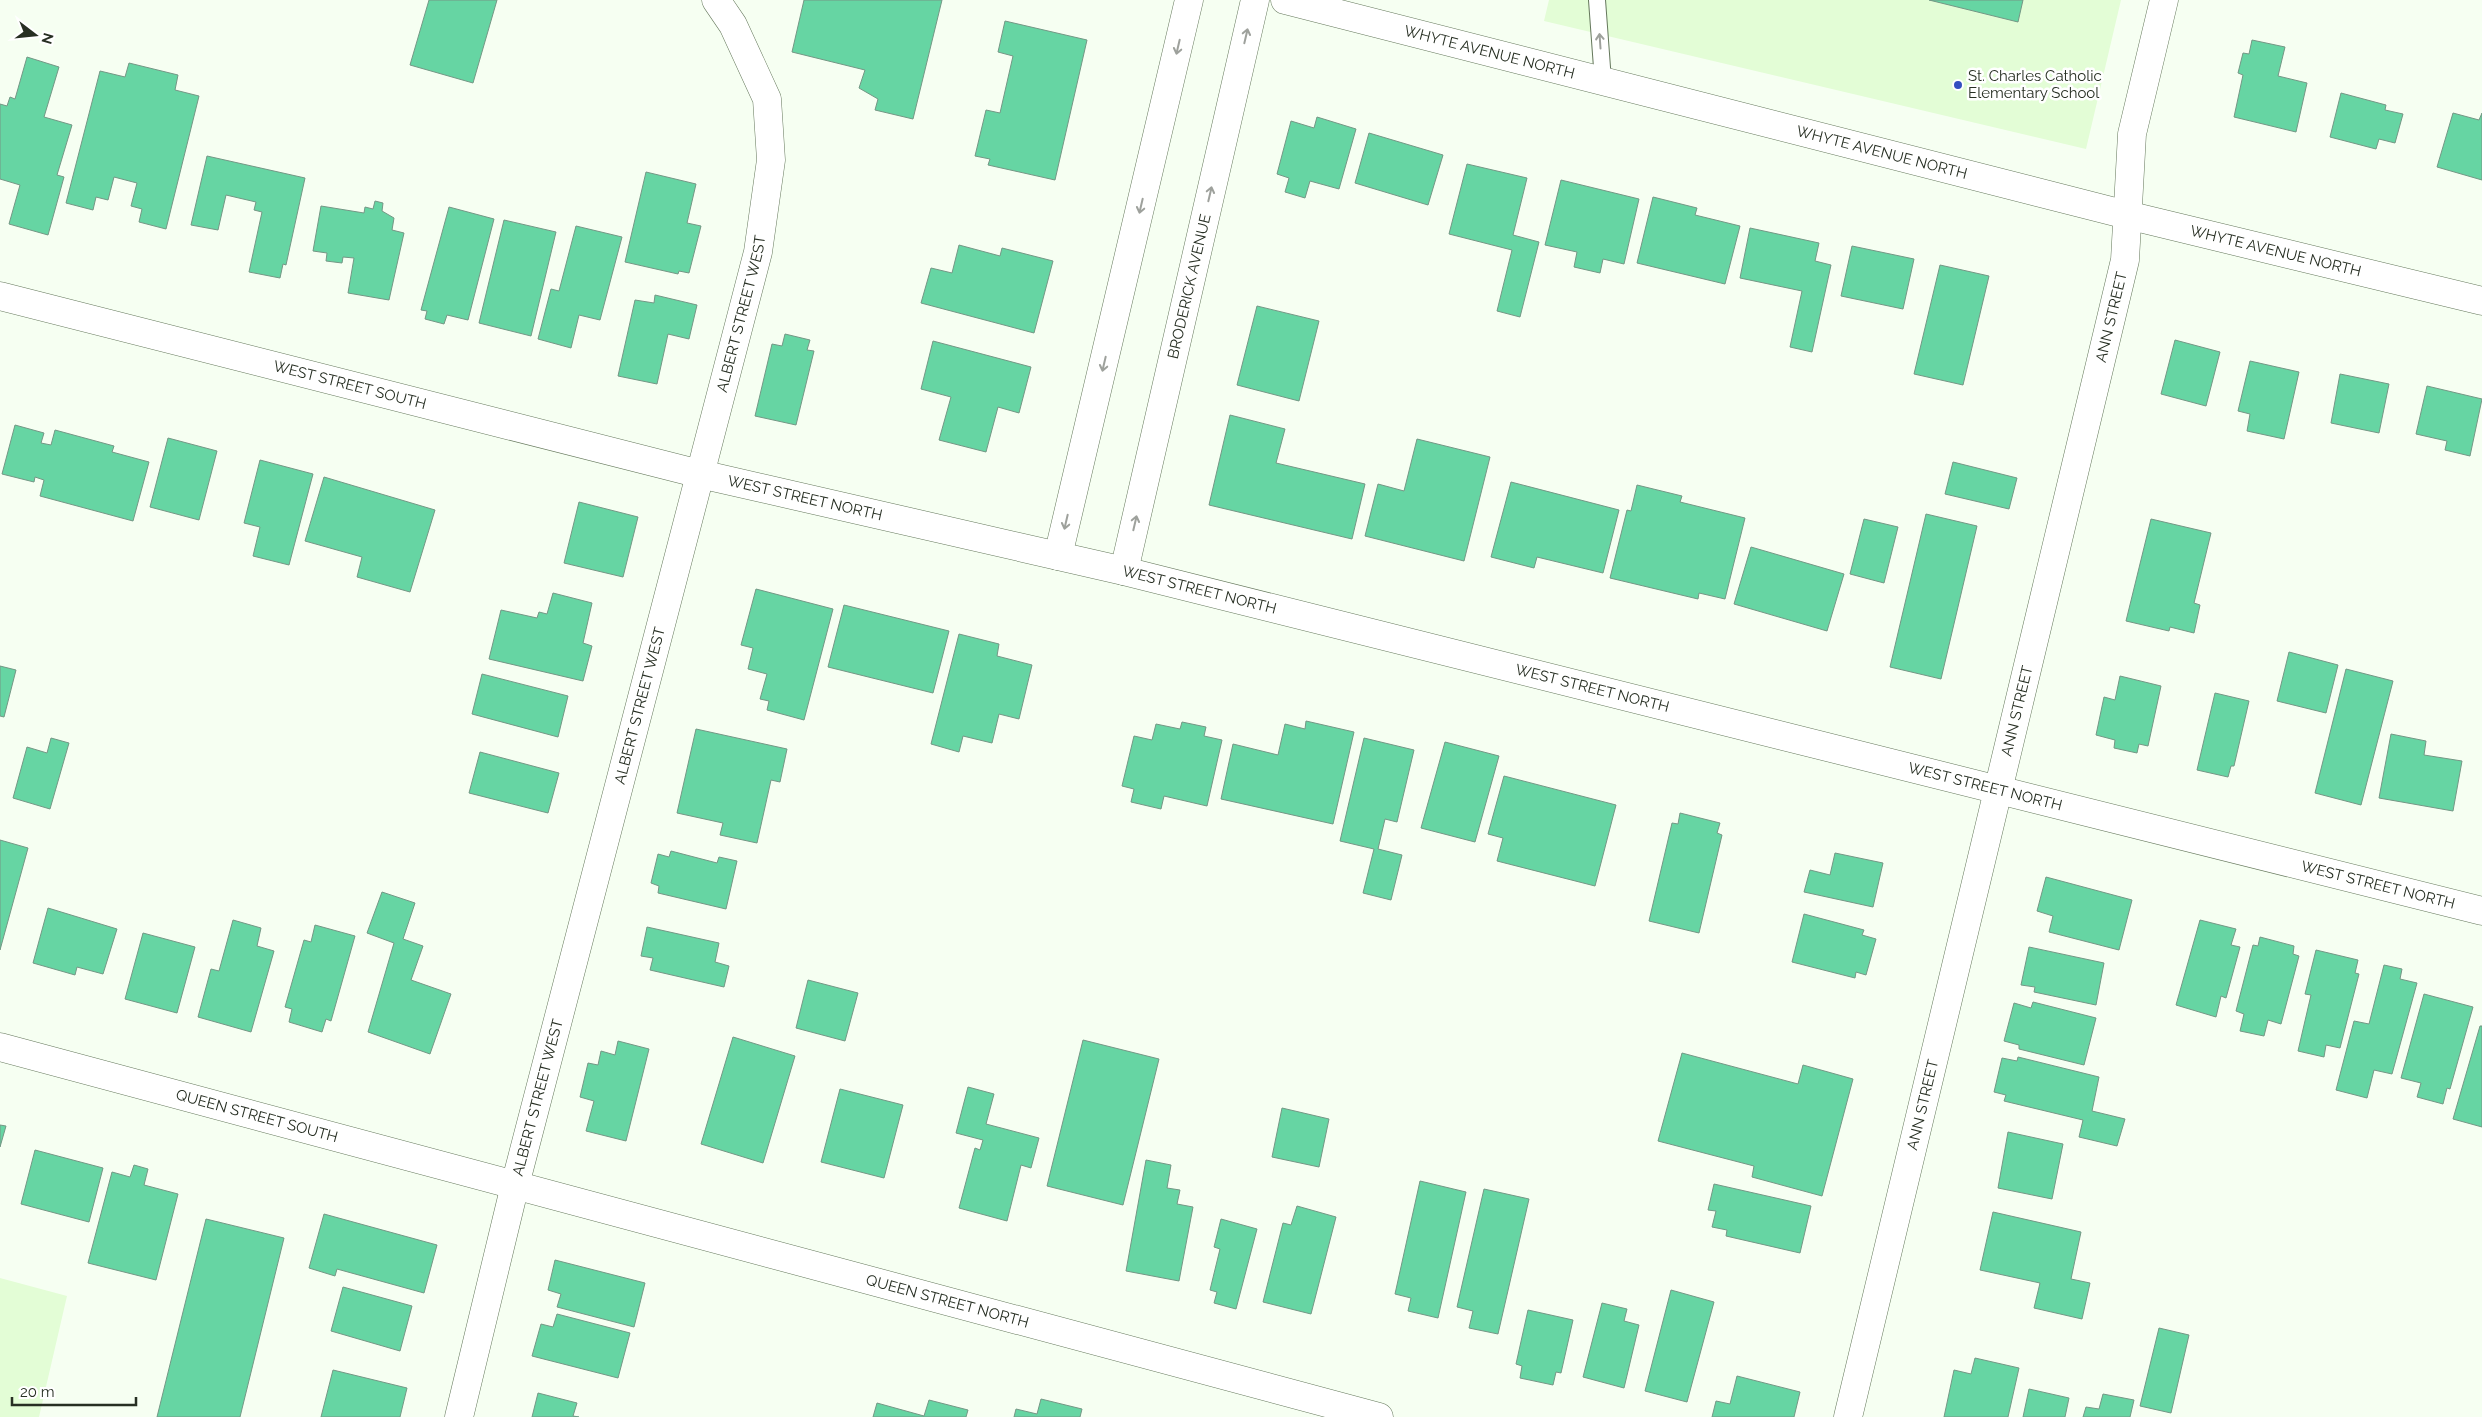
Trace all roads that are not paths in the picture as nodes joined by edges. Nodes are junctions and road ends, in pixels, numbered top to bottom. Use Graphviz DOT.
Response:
graph roads {
  1 [pos="716,0"];
  2 [pos="1189,0"];
  3 [pos="1255,0"];
  4 [pos="1284,0"];
  5 [pos="1597,0"];
  6 [pos="2164,0"];
  7 [pos="1603,81"];
  8 [pos="2127,215"];
  9 [pos="0,296"];
  10 [pos="2482,301"];
  11 [pos="700,474"];
  12 [pos="1058,556"];
  13 [pos="1124,571"];
  14 [pos="1998,790"];
  15 [pos="2482,911"];
  16 [pos="0,1047"];
  17 [pos="515,1185"];
  18 [pos="459,1417"];
  19 [pos="1379,1417"];
  20 [pos="1848,1417"];
  1 -- 11 [label="street, ALBERT STREET WEST"];
  2 -- 12 [label="street, one-way"];
  13 -- 3 [label="street, BRODERICK AVENUE, one-way"];
  4 -- 7 [label="street, WHYTE AVENUE NORTH"];
  7 -- 5 [label="lane, one-way"];
  6 -- 8 [label="street, ANN STREET"];
  7 -- 8 [label="street, WHYTE AVENUE NORTH"];
  8 -- 10 [label="street, WHYTE AVENUE NORTH"];
  8 -- 14 [label="street, ANN STREET"];
  9 -- 11 [label="street, WEST STREET SOUTH"];
  11 -- 12 [label="street, WEST STREET NORTH"];
  11 -- 17 [label="street, ALBERT STREET WEST"];
  12 -- 13 [label="street, WEST STREET NORTH"];
  13 -- 14 [label="street, WEST STREET NORTH"];
  14 -- 15 [label="street, WEST STREET NORTH"];
  14 -- 20 [label="street, ANN STREET"];
  16 -- 17 [label="street, QUEEN STREET SOUTH"];
  17 -- 18 [label="street, ALBERT STREET WEST"];
  17 -- 19 [label="street, QUEEN STREET NORTH"];
}
